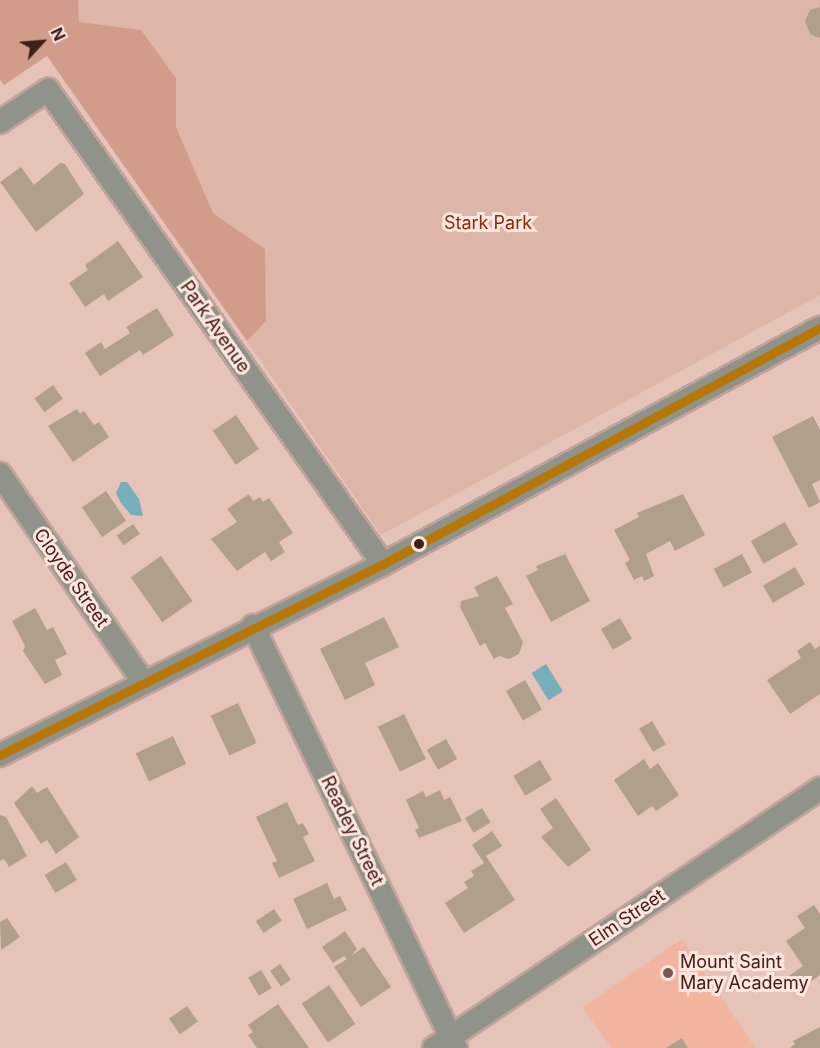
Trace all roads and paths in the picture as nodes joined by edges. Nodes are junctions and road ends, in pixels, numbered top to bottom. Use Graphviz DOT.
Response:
graph roads {
  1 [pos="0,122"];
  2 [pos="820,328"];
  3 [pos="0,474"];
  4 [pos="383,564"];
  5 [pos="253,627"];
  6 [pos="143,681"];
  7 [pos="0,755"];
  8 [pos="820,789"];
  9 [pos="448,1044"];
  1 -- 4 [label="street, Park Avenue"];
  2 -- 4 [label="street"];
  3 -- 6 [label="street, Cloyde Street"];
  4 -- 5 [label="street"];
  5 -- 6 [label="street"];
  5 -- 9 [label="street, Readey Street"];
  6 -- 7 [label="street"];
  8 -- 9 [label="street, Elm Street"];
}
